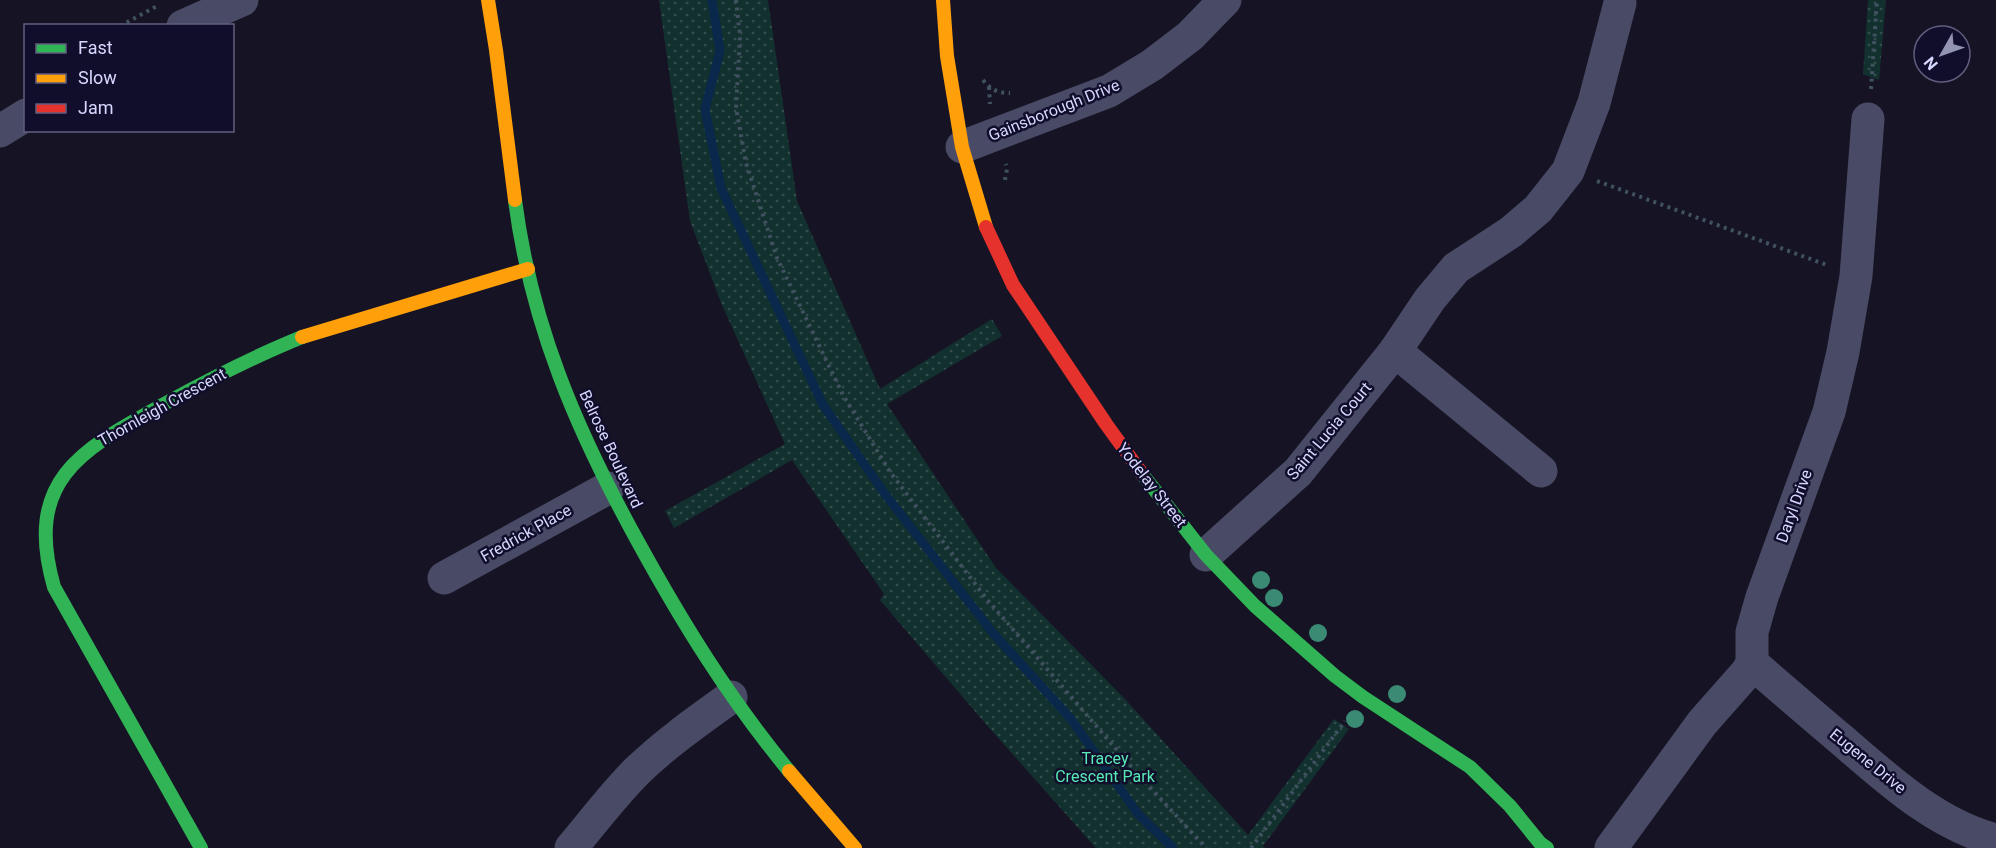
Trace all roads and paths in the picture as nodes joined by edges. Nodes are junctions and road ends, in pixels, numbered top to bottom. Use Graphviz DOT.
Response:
graph roads {
  1 [pos="242,0"];
  2 [pos="488,0"];
  3 [pos="736,0"];
  4 [pos="943,0"];
  5 [pos="1226,0"];
  6 [pos="1877,0"];
  7 [pos="1620,3"];
  8 [pos="174,14"];
  9 [pos="129,24"];
  10 [pos="979,70"];
  11 [pos="1017,92"];
  12 [pos="24,116"];
  13 [pos="1868,119"];
  14 [pos="0,131"];
  15 [pos="962,147"];
  16 [pos="1568,171"];
  17 [pos="528,269"];
  18 [pos="1856,276"];
  19 [pos="1395,351"];
  20 [pos="1541,471"];
  21 [pos="608,488"];
  22 [pos="1206,555"];
  23 [pos="444,578"];
  24 [pos="1752,663"];
  25 [pos="731,697"];
  26 [pos="1363,697"];
  27 [pos="1996,840"];
  28 [pos="201,848"];
  29 [pos="571,848"];
  30 [pos="855,848"];
  31 [pos="1206,848"];
  32 [pos="1251,848"];
  33 [pos="1547,848"];
  34 [pos="1611,848"];
  1 -- 8 [label="street"];
  2 -- 17 [label="street, Belrose Boulevard"];
  3 -- 31 [label="path"];
  4 -- 15 [label="street, Yodelay Street"];
  5 -- 15 [label="street, Gainsborough Drive"];
  6 -- 13 [label="path"];
  7 -- 16 [label="street, Saint Lucia Court"];
  8 -- 9 [label="path"];
  10 -- 11 [label="path"];
  12 -- 14 [label="street"];
  13 -- 18 [label="street, Daryl Drive"];
  15 -- 22 [label="street, Yodelay Street"];
  16 -- 18 [label="path"];
  16 -- 19 [label="street, Saint Lucia Court"];
  17 -- 21 [label="street, Belrose Boulevard"];
  17 -- 28 [label="street, Thornleigh Crescent"];
  18 -- 24 [label="street, Daryl Drive"];
  19 -- 20 [label="street"];
  19 -- 22 [label="street, Saint Lucia Court"];
  21 -- 23 [label="street, Fredrick Place"];
  21 -- 25 [label="street, Belrose Boulevard"];
  22 -- 26 [label="street, Yodelay Street"];
  24 -- 27 [label="street, Eugene Drive"];
  24 -- 34 [label="street"];
  25 -- 29 [label="street"];
  25 -- 30 [label="street, Belrose Boulevard"];
  26 -- 32 [label="path"];
  26 -- 33 [label="street, Yodelay Street"];
}
